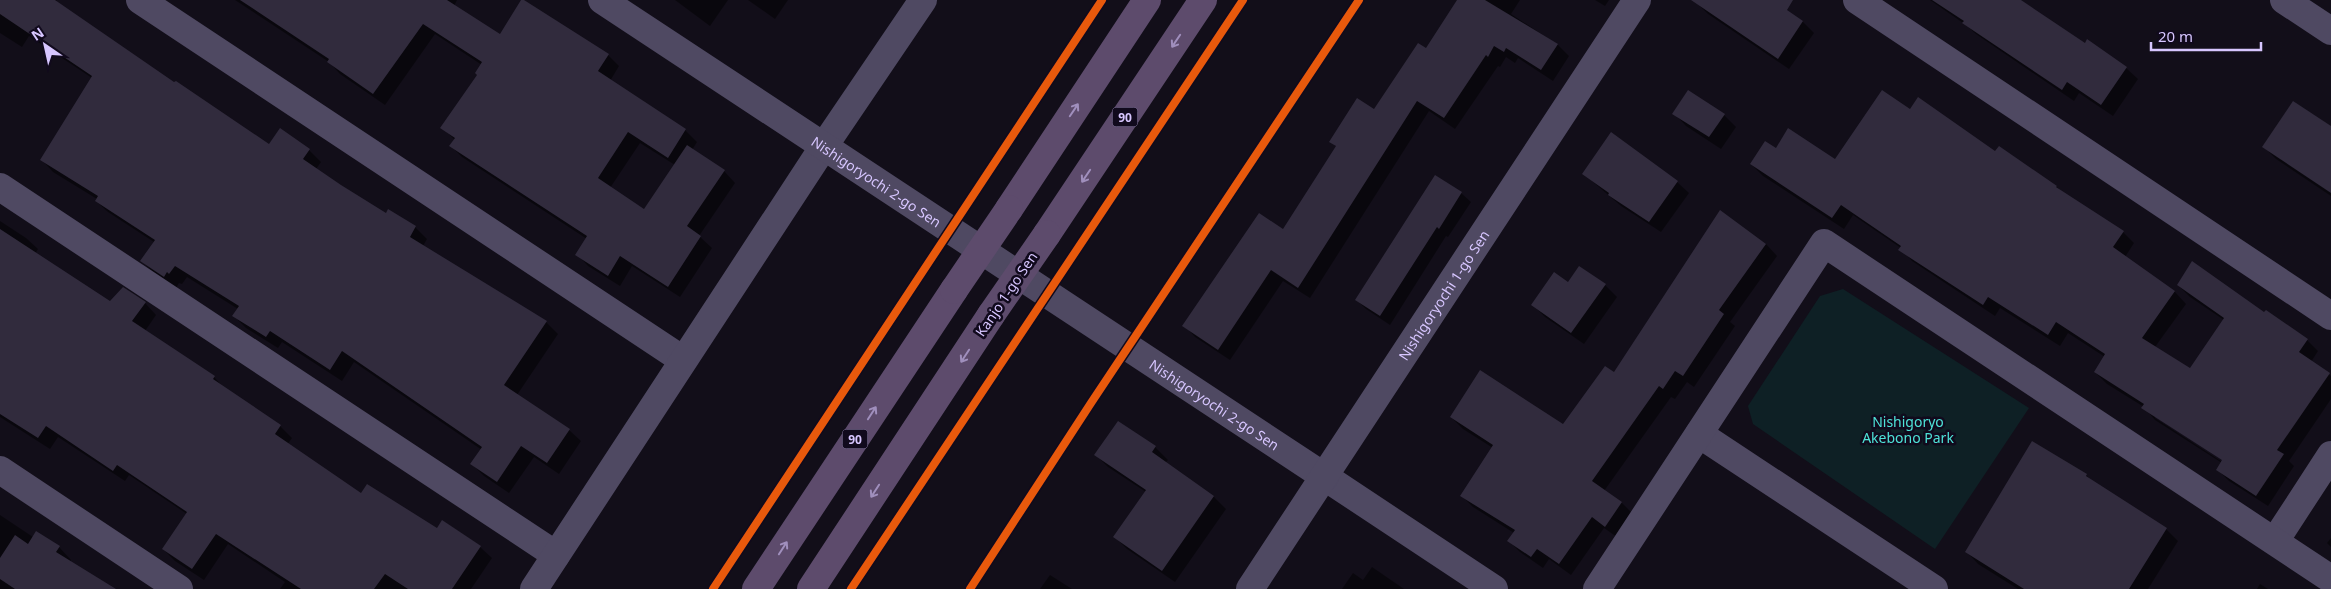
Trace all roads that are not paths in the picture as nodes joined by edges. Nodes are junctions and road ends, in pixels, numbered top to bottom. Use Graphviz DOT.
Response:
graph roads {
  1 [pos="140,0"];
  2 [pos="602,0"];
  3 [pos="923,0"];
  4 [pos="1147,0"];
  5 [pos="1203,0"];
  6 [pos="1637,0"];
  7 [pos="1856,0"];
  8 [pos="2284,0"];
  9 [pos="2331,31"];
  10 [pos="824,146"];
  11 [pos="0,187"];
  12 [pos="2331,316"];
  13 [pos="683,360"];
  14 [pos="1699,434"];
  15 [pos="2331,455"];
  16 [pos="0,470"];
  17 [pos="1325,477"];
  18 [pos="2275,541"];
  19 [pos="556,555"];
  20 [pos="2331,579"];
  21 [pos="179,589"];
  22 [pos="534,589"];
  23 [pos="756,589"];
  24 [pos="811,589"];
  25 [pos="1250,589"];
  26 [pos="1494,589"];
  27 [pos="1597,589"];
  28 [pos="1934,589"];
  1 -- 13 [label="street"];
  2 -- 10 [label="street, Nishigoryochi 2-go Sen"];
  3 -- 10 [label="street"];
  23 -- 4 [label="main road, 90, one-way, bridge"];
  5 -- 24 [label="main road, Kanjo 1-go Sen / 90, one-way, bridge"];
  6 -- 17 [label="street, Nishigoryochi 1-go Sen"];
  7 -- 12 [label="street"];
  8 -- 9 [label="street"];
  10 -- 13 [label="street"];
  10 -- 17 [label="street, Nishigoryochi 2-go Sen"];
  11 -- 19 [label="street"];
  13 -- 19 [label="street"];
  14 -- 18 [label="street"];
  14 -- 27 [label="street"];
  14 -- 28 [label="street"];
  15 -- 18 [label="street"];
  16 -- 21 [label="street"];
  17 -- 25 [label="street, Nishigoryochi 1-go Sen"];
  17 -- 26 [label="street, Nishigoryochi 2-go Sen"];
  18 -- 20 [label="street"];
  19 -- 22 [label="street"];
}
